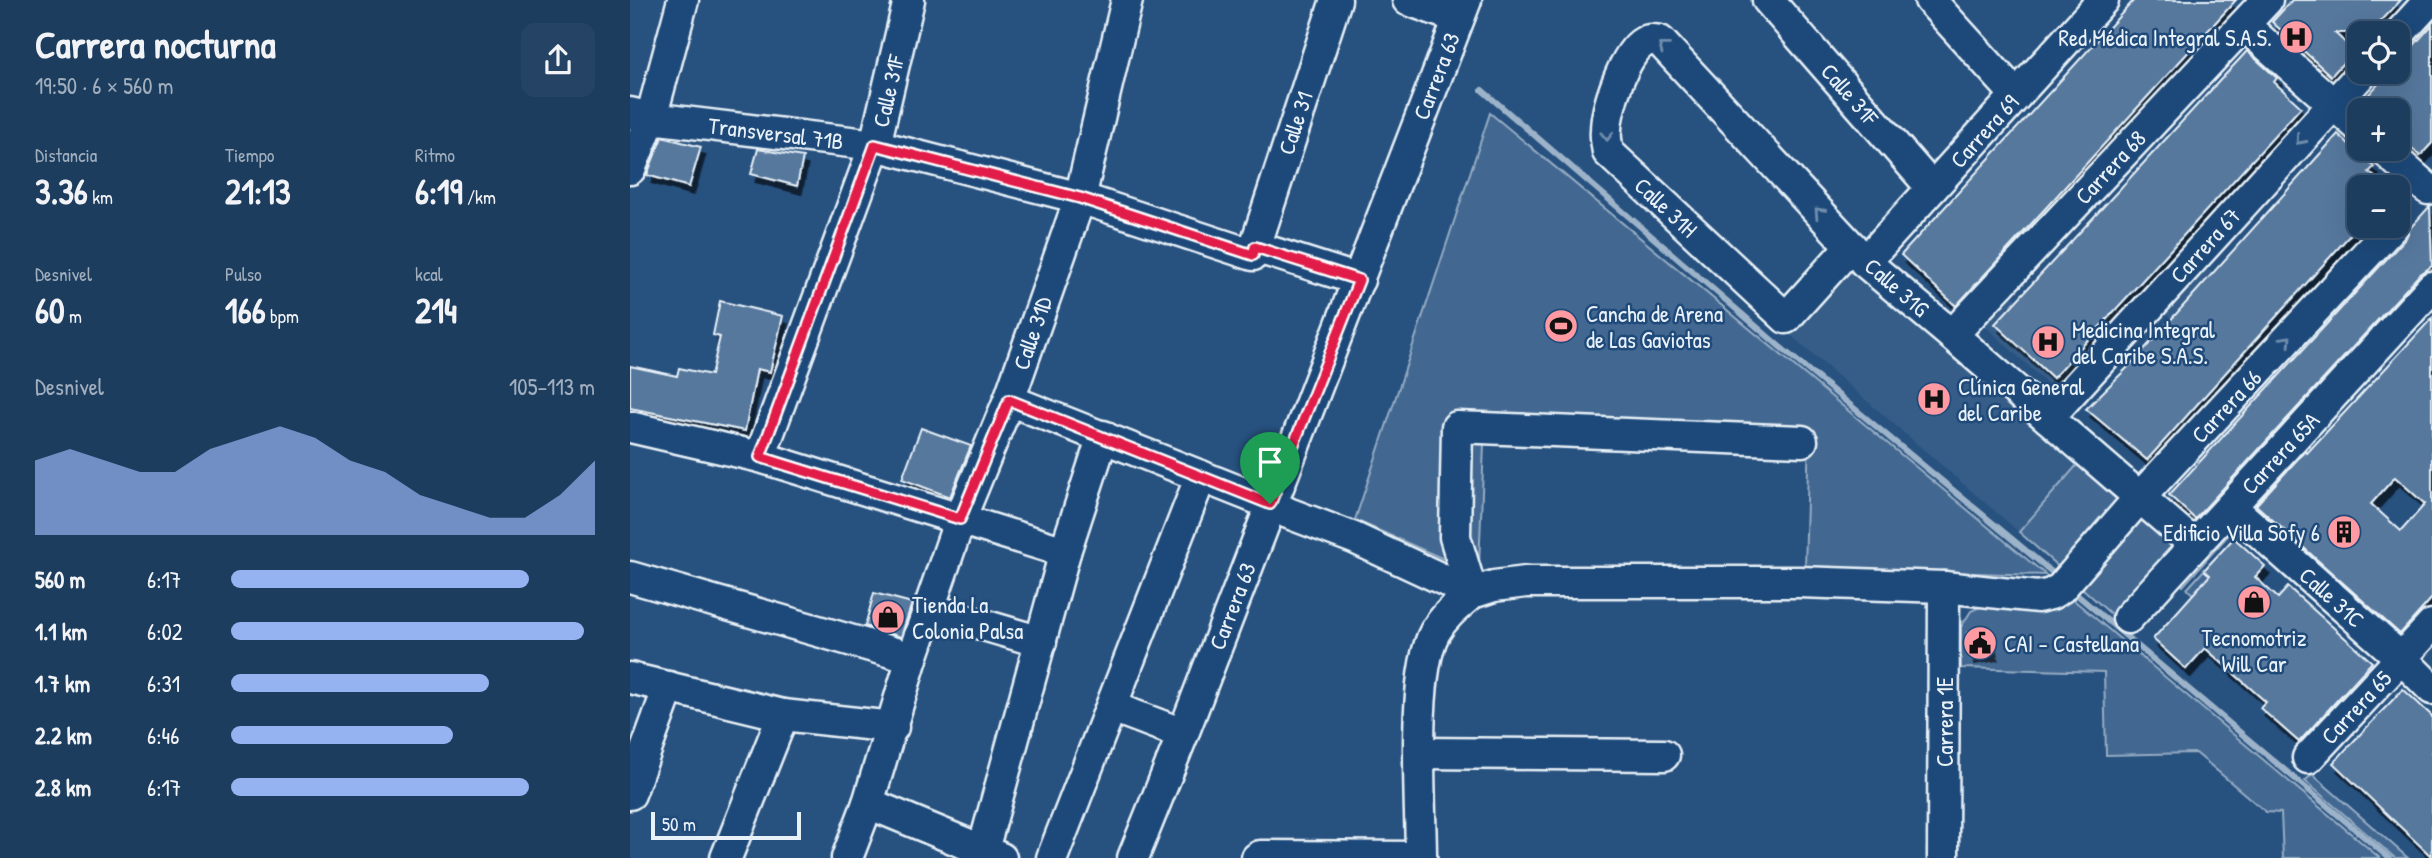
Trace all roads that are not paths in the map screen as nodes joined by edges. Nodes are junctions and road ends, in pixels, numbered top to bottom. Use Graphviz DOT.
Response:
graph roads {
  1 [pos="683,0"];
  2 [pos="909,0"];
  3 [pos="1127,0"];
  4 [pos="1336,0"];
  5 [pos="1408,0"];
  6 [pos="1768,0"];
  7 [pos="1930,0"];
  8 [pos="2104,0"];
  9 [pos="2267,0"];
  10 [pos="2430,0"];
  11 [pos="1462,9"];
  12 [pos="2410,22"];
  13 [pos="2244,25"];
  14 [pos="1623,71"];
  15 [pos="2352,84"];
  16 [pos="2016,95"];
  17 [pos="2333,104"];
  18 [pos="640,115"];
  19 [pos="2347,116"];
  20 [pos="875,145"];
  21 [pos="2398,161"];
  22 [pos="630,169"];
  23 [pos="2430,187"];
  24 [pos="1933,188"];
  25 [pos="1080,198"];
  26 [pos="2410,208"];
  27 [pos="2382,238"];
  28 [pos="1255,247"];
  29 [pos="1858,254"];
  30 [pos="1359,280"];
  31 [pos="2432,287"];
  32 [pos="1786,318"];
  33 [pos="1952,335"];
  34 [pos="1009,400"];
  35 [pos="2048,418"];
  36 [pos="630,427"];
  37 [pos="1103,436"];
  38 [pos="1802,441"];
  39 [pos="760,457"];
  40 [pos="1201,476"];
  41 [pos="2140,498"];
  42 [pos="2231,507"];
  43 [pos="1279,509"];
  44 [pos="960,519"];
  45 [pos="2195,545"];
  46 [pos="1065,552"];
  47 [pos="630,578"];
  48 [pos="1944,587"];
  49 [pos="1472,593"];
  50 [pos="929,609"];
  51 [pos="2128,618"];
  52 [pos="2432,625"];
  53 [pos="1041,642"];
  54 [pos="912,658"];
  55 [pos="2401,658"];
  56 [pos="630,678"];
  57 [pos="669,687"];
  58 [pos="2432,689"];
  59 [pos="1112,707"];
  60 [pos="783,715"];
  61 [pos="893,727"];
  62 [pos="1183,734"];
  63 [pos="1420,753"];
  64 [pos="1664,755"];
  65 [pos="2308,758"];
  66 [pos="630,794"];
  67 [pos="868,803"];
  68 [pos="993,854"];
  69 [pos="1421,857"];
  70 [pos="726,858"];
  71 [pos="847,858"];
  72 [pos="1052,858"];
  73 [pos="1133,858"];
  74 [pos="1257,858"];
  75 [pos="1943,858"];
  1 -- 18 [label="street"];
  2 -- 20 [label="street, Calle 31F"];
  3 -- 25 [label="street, Calle 31D"];
  4 -- 28 [label="street, Calle 31"];
  5 -- 11 [label="street"];
  6 -- 24 [label="street, Calle 31F"];
  7 -- 16 [label="street"];
  8 -- 16 [label="street, Carrera 69"];
  9 -- 13 [label="street, Carrera 68"];
  10 -- 12 [label="street"];
  11 -- 30 [label="street, Carrera 63"];
  13 -- 17 [label="street"];
  13 -- 33 [label="street, Carrera 68"];
  29 -- 14 [label="street, Calle 31G, one-way"];
  14 -- 32 [label="street, Calle 31H, one-way"];
  15 -- 17 [label="street, Carrera 67"];
  16 -- 24 [label="street, Carrera 69"];
  17 -- 19 [label="street"];
  17 -- 35 [label="street, Carrera 67, one-way"];
  18 -- 20 [label="street, Transversal 71B"];
  18 -- 22 [label="street"];
  20 -- 25 [label="street, Transversal 71B"];
  20 -- 39 [label="street, Calle 31F"];
  21 -- 23 [label="street"];
  23 -- 26 [label="street"];
  24 -- 29 [label="street, Carrera 69"];
  25 -- 28 [label="street, Transversal 71B"];
  25 -- 34 [label="street, Calle 31D"];
  41 -- 27 [label="street, Carrera 66, one-way"];
  28 -- 30 [label="street, Transversal 71B"];
  29 -- 32 [label="street, Carrera 69"];
  29 -- 33 [label="street, Calle 31G"];
  30 -- 43 [label="street, Carrera 63"];
  31 -- 42 [label="street, Carrera 65A"];
  33 -- 35 [label="street, Calle 31G"];
  34 -- 37 [label="street"];
  34 -- 44 [label="street, Calle 31D"];
  35 -- 41 [label="street, Calle 31G"];
  36 -- 39 [label="street"];
  37 -- 40 [label="street"];
  37 -- 46 [label="street"];
  38 -- 49 [label="street"];
  39 -- 44 [label="street"];
  40 -- 43 [label="street"];
  40 -- 59 [label="street"];
  41 -- 45 [label="street, Calle 31G"];
  41 -- 48 [label="street, Carrera 66"];
  42 -- 45 [label="street, Carrera 65A"];
  42 -- 55 [label="street, Calle 31C"];
  43 -- 49 [label="street"];
  43 -- 62 [label="street, Carrera 63"];
  44 -- 46 [label="street"];
  44 -- 50 [label="street, Calle 31D"];
  45 -- 51 [label="street, Carrera 65A"];
  46 -- 53 [label="street"];
  47 -- 54 [label="street"];
  48 -- 49 [label="street"];
  48 -- 75 [label="street, Carrera 1E"];
  49 -- 63 [label="street"];
  50 -- 53 [label="street"];
  50 -- 54 [label="street, Calle 31D"];
  52 -- 55 [label="street, Carrera 65"];
  53 -- 68 [label="street"];
  54 -- 61 [label="street, Calle 31D"];
  55 -- 58 [label="street, Calle 31C"];
  55 -- 65 [label="street, Carrera 65"];
  56 -- 57 [label="street"];
  57 -- 60 [label="street"];
  57 -- 66 [label="street"];
  59 -- 62 [label="street"];
  59 -- 72 [label="street"];
  60 -- 61 [label="street"];
  60 -- 70 [label="street"];
  61 -- 67 [label="street, Calle 31D"];
  62 -- 73 [label="street, Carrera 63"];
  63 -- 64 [label="street"];
  63 -- 69 [label="street"];
  67 -- 68 [label="street"];
  67 -- 71 [label="street, Calle 31D"];
  69 -- 74 [label="street"];
}
